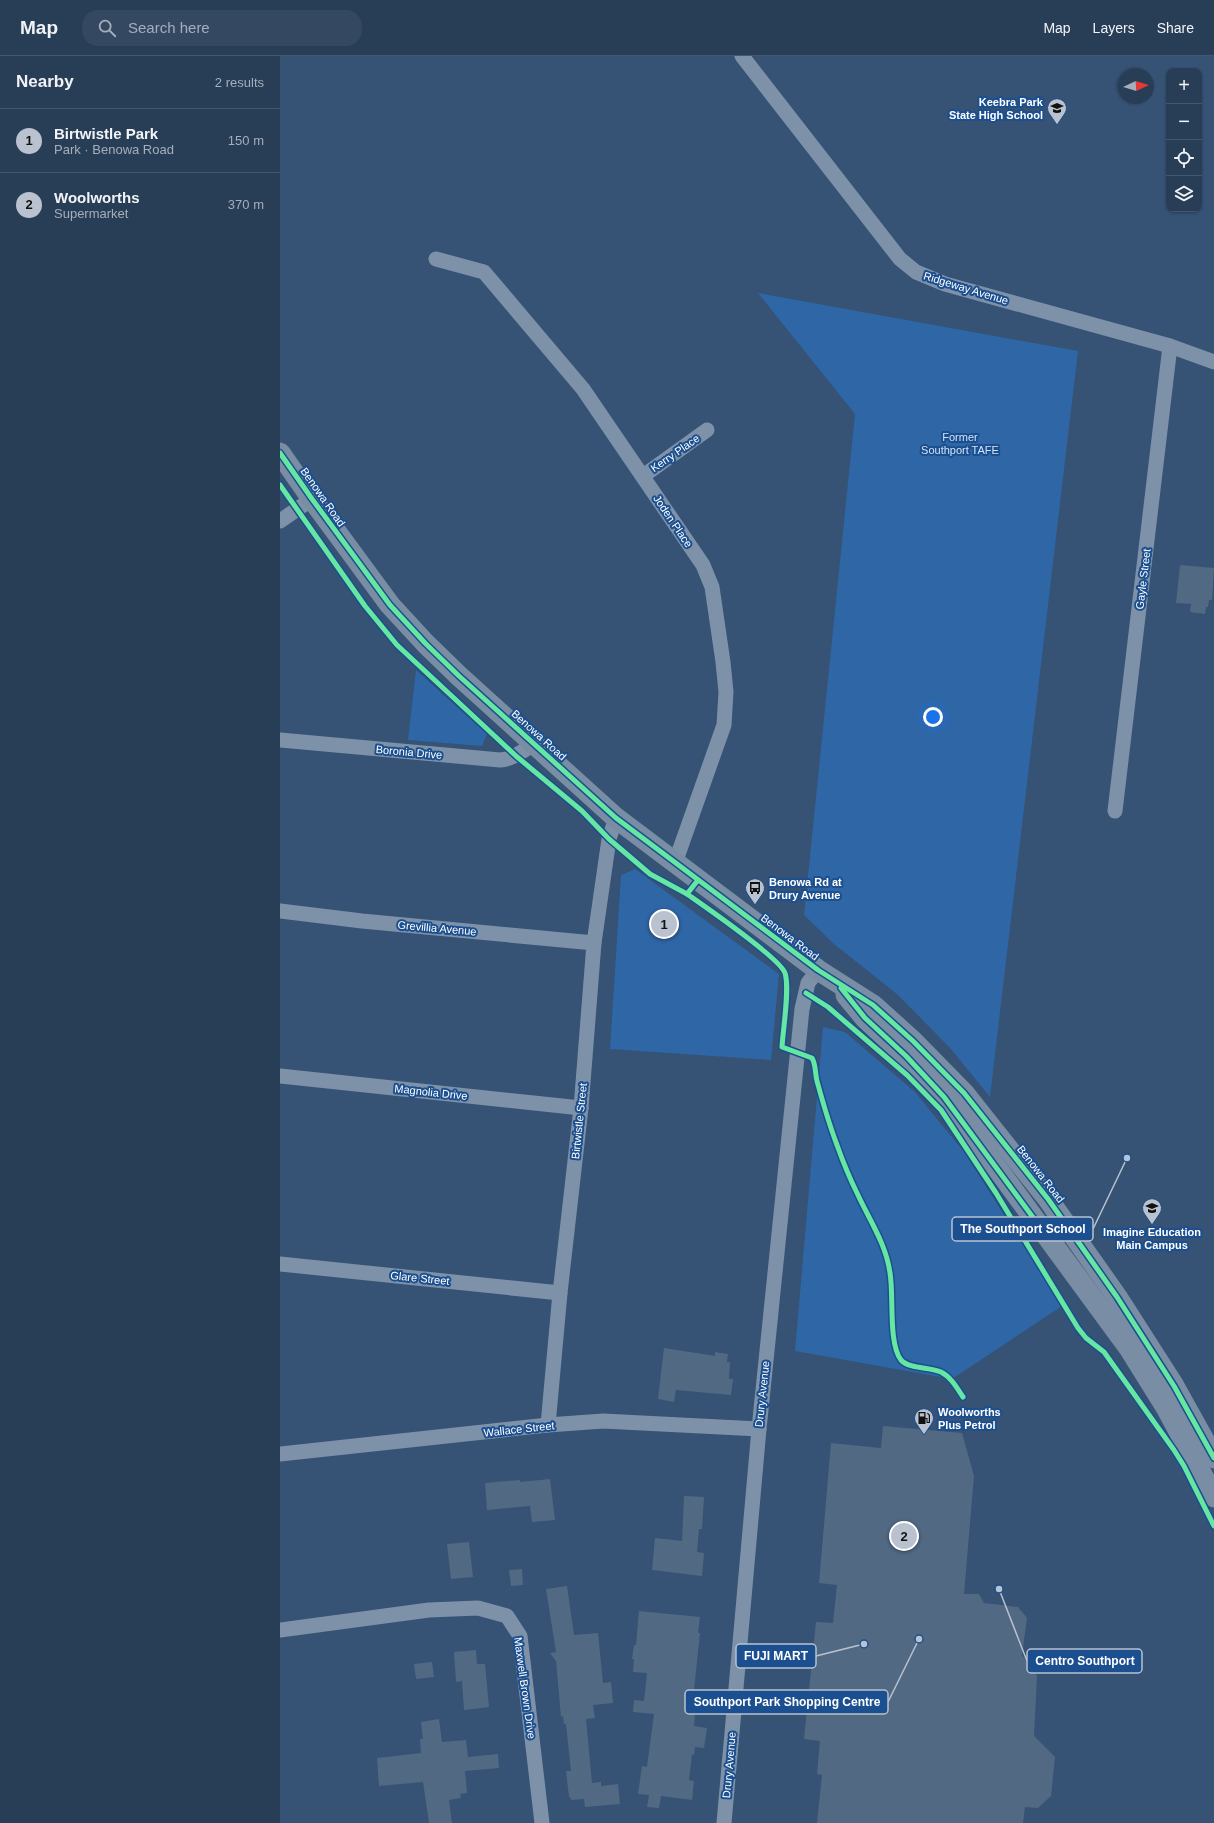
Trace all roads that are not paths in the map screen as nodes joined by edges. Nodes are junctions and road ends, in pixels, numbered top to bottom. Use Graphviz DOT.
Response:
graph roads {
  1 [pos="742,56"];
  2 [pos="436,258"];
  3 [pos="1170,346"];
  4 [pos="1214,362"];
  5 [pos="708,430"];
  6 [pos="280,453"];
  7 [pos="643,476"];
  8 [pos="312,499"];
  9 [pos="280,521"];
  10 [pos="280,740"];
  11 [pos="534,744"];
  12 [pos="1115,811"];
  13 [pos="616,818"];
  14 [pos="675,863"];
  15 [pos="280,911"];
  16 [pos="594,943"];
  17 [pos="826,975"];
  18 [pos="280,1076"];
  19 [pos="581,1108"];
  20 [pos="280,1264"];
  21 [pos="560,1293"];
  22 [pos="548,1425"];
  23 [pos="759,1429"];
  24 [pos="280,1454"];
  25 [pos="1214,1458"];
  26 [pos="1214,1497"];
  27 [pos="280,1630"];
  28 [pos="542,1823"];
  29 [pos="724,1823"];
  1 -- 3 [label="street, Ridgeway Avenue"];
  2 -- 7 [label="street, Joden Place"];
  3 -- 4 [label="street, Ridgeway Avenue"];
  3 -- 12 [label="street, Gayle Street"];
  5 -- 7 [label="street, Kerry Place"];
  6 -- 8 [label="main road, Benowa Road"];
  7 -- 14 [label="street, Joden Place"];
  8 -- 9 [label="street"];
  8 -- 11 [label="main road, Benowa Road"];
  10 -- 11 [label="street, Boronia Drive"];
  11 -- 13 [label="main road, Benowa Road"];
  13 -- 14 [label="main road, Benowa Road"];
  13 -- 16 [label="street, Birtwistle Street"];
  14 -- 17 [label="main road, Benowa Road"];
  15 -- 16 [label="street, Grevillia Avenue"];
  16 -- 19 [label="street, Birtwistle Street"];
  17 -- 23 [label="street, Drury Avenue"];
  17 -- 25 [label="main road, Benowa Road"];
  17 -- 26 [label="main road, Benowa Road"];
  18 -- 19 [label="street, Magnolia Drive"];
  19 -- 21 [label="street, Birtwistle Street"];
  20 -- 21 [label="street, Glare Street"];
  21 -- 22 [label="street, Birtwistle Street"];
  22 -- 23 [label="street, Wallace Street"];
  22 -- 24 [label="street, Wallace Street"];
  23 -- 29 [label="street, Drury Avenue"];
  27 -- 28 [label="street, Maxwell Brown Drive"];
}
